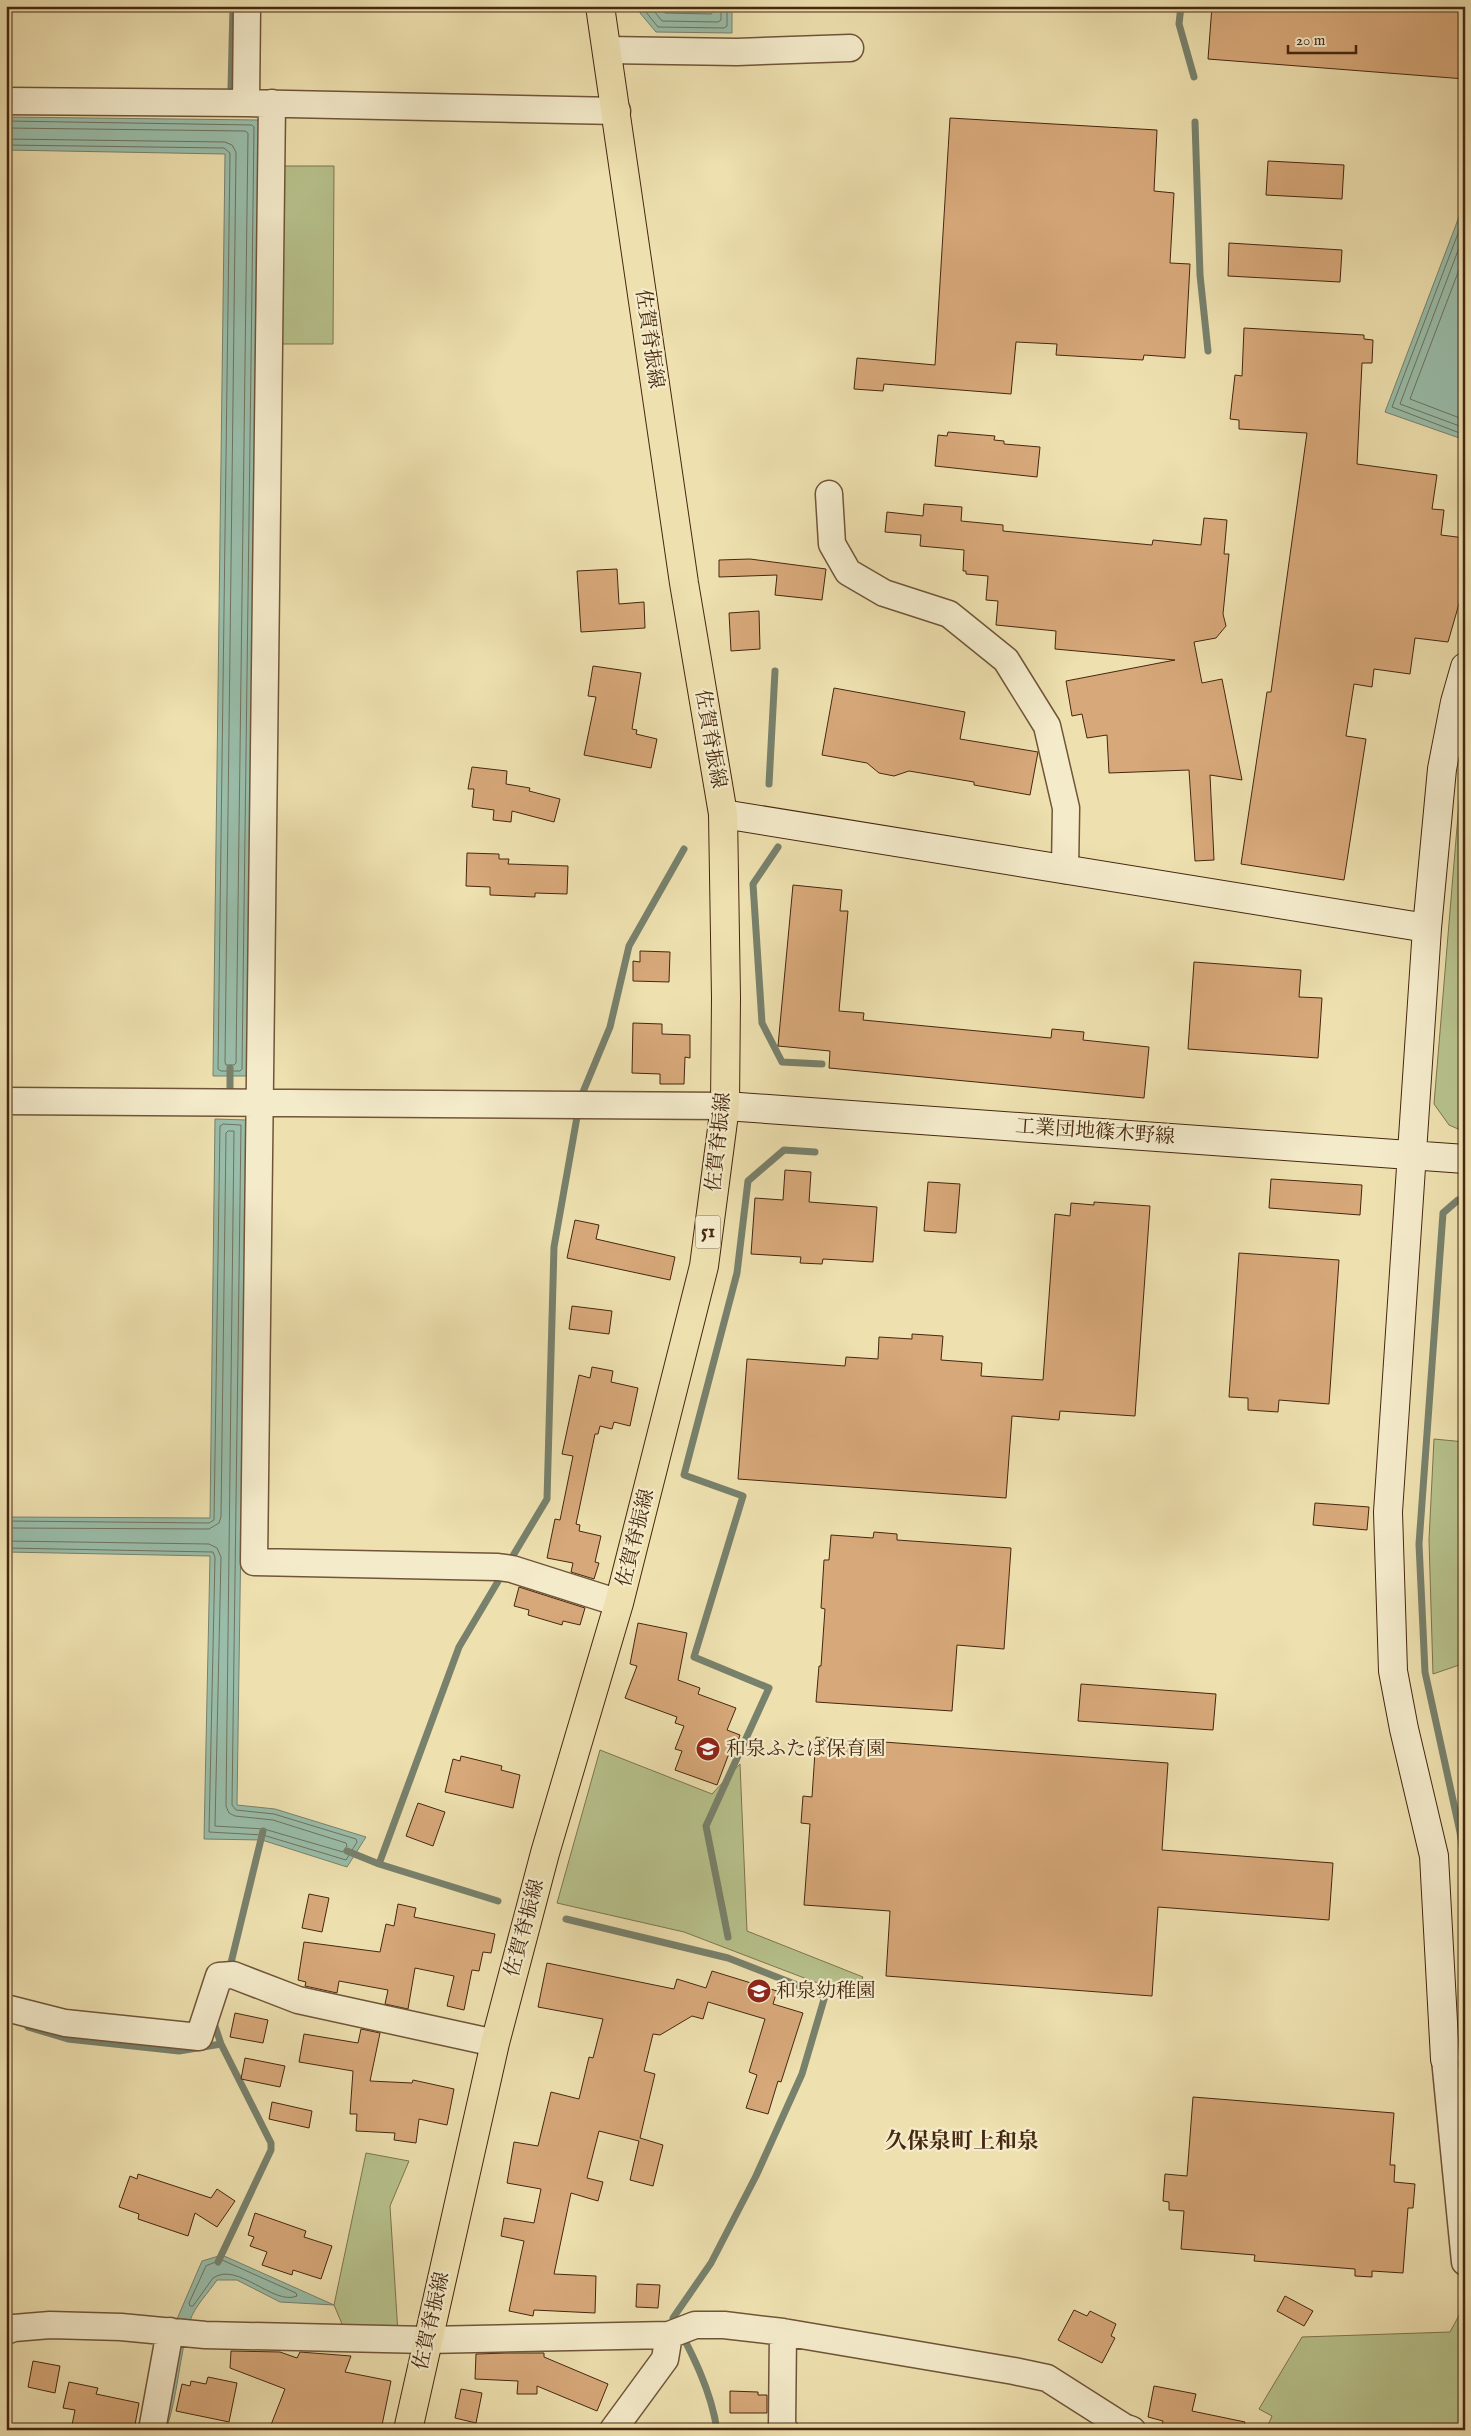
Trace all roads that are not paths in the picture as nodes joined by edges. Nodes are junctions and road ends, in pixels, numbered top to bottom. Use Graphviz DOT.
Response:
graph roads {
  1 [pos="247,6"];
  2 [pos="600,6"];
  3 [pos="850,48"];
  4 [pos="607,50"];
  5 [pos="6,101"];
  6 [pos="246,103"];
  7 [pos="272,104"];
  8 [pos="617,111"];
  9 [pos="829,494"];
  10 [pos="1465,667"];
  11 [pos="722,814"];
  12 [pos="1065,870"];
  13 [pos="1427,928"];
  14 [pos="6,1101"];
  15 [pos="241,1102"];
  16 [pos="725,1106"];
  17 [pos="1412,1155"];
  18 [pos="1465,1159"];
  19 [pos="619,1603"];
  20 [pos="6,2008"];
  21 [pos="1453,2008"];
  22 [pos="495,2043"];
  23 [pos="1445,2059"];
  24 [pos="1465,2262"];
  25 [pos="6,2331"];
  26 [pos="170,2331"];
  27 [pos="783,2332"];
  28 [pos="669,2335"];
  29 [pos="427,2340"];
  30 [pos="152,2430"];
  31 [pos="408,2430"];
  32 [pos="613,2430"];
  33 [pos="785,2430"];
  34 [pos="1132,2430"];
  1 -- 6 [label="street"];
  2 -- 4 [label="main road, 佐賀脊振線 / 51"];
  3 -- 4 [label="street"];
  4 -- 8 [label="main road, 佐賀脊振線 / 51"];
  5 -- 6 [label="street"];
  6 -- 7 [label="street"];
  7 -- 8 [label="street"];
  7 -- 15 [label="street"];
  8 -- 11 [label="main road, 佐賀脊振線 / 51"];
  9 -- 12 [label="street"];
  10 -- 13 [label="street"];
  11 -- 12 [label="street"];
  11 -- 16 [label="main road, 佐賀脊振線 / 51"];
  12 -- 13 [label="street"];
  13 -- 17 [label="street"];
  14 -- 15 [label="street"];
  15 -- 16 [label="street"];
  15 -- 19 [label="street"];
  16 -- 17 [label="street, 工業団地篠木野線"];
  16 -- 19 [label="main road, 佐賀脊振線 / 51"];
  17 -- 18 [label="street, 工業団地篠木野線"];
  17 -- 21 [label="street"];
  19 -- 22 [label="main road, 佐賀脊振線 / 51"];
  20 -- 22 [label="street"];
  21 -- 23 [label="street"];
  22 -- 29 [label="main road, 佐賀脊振線 / 51"];
  23 -- 24 [label="street"];
  25 -- 26 [label="street"];
  26 -- 29 [label="street"];
  26 -- 30 [label="street"];
  27 -- 28 [label="street"];
  27 -- 33 [label="street"];
  27 -- 34 [label="street"];
  28 -- 29 [label="street"];
  28 -- 32 [label="street"];
  29 -- 31 [label="main road, 佐賀脊振線 / 51"];
}
